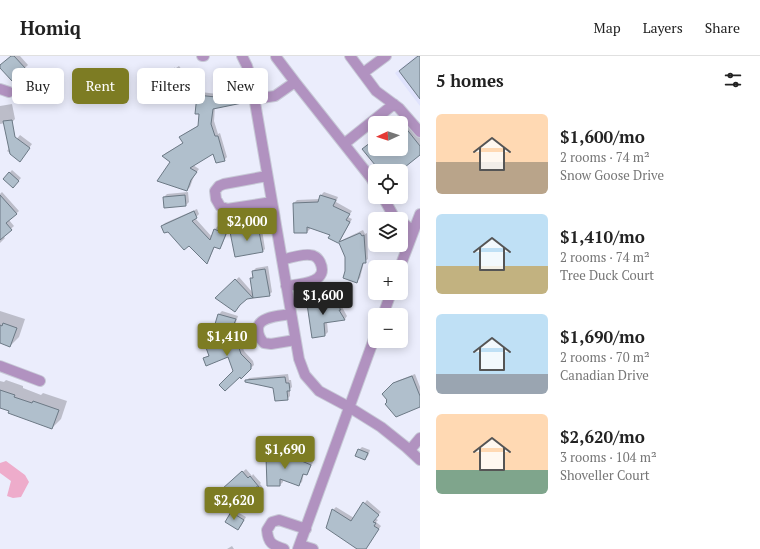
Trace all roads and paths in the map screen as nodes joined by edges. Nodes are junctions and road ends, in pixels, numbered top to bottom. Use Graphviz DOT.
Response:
graph roads {
  1 [pos="242,56"];
  2 [pos="277,56"];
  3 [pos="350,56"];
  4 [pos="386,56"];
  5 [pos="248,68"];
  6 [pos="363,73"];
  7 [pos="295,82"];
  8 [pos="268,97"];
  9 [pos="255,104"];
  10 [pos="394,104"];
  11 [pos="420,132"];
  12 [pos="344,144"];
  13 [pos="368,174"];
  14 [pos="267,176"];
  15 [pos="272,202"];
  16 [pos="420,214"];
  17 [pos="408,227"];
  18 [pos="413,231"];
  19 [pos="282,260"];
  20 [pos="403,260"];
  21 [pos="286,286"];
  22 [pos="291,314"];
  23 [pos="295,340"];
  24 [pos="371,348"];
  25 [pos="0,366"];
  26 [pos="40,381"];
  27 [pos="349,407"];
  28 [pos="420,438"];
  29 [pos="410,450"];
  30 [pos="420,460"];
  31 [pos="306,528"];
  32 [pos="299,547"];
  33 [pos="284,549"];
  34 [pos="313,549"];
  1 -- 5 [label="street"];
  2 -- 7 [label="street"];
  3 -- 6 [label="street"];
  4 -- 6 [label="street"];
  6 -- 10 [label="street"];
  7 -- 8 [label="street"];
  7 -- 12 [label="street"];
  9 -- 14 [label="street"];
  10 -- 11 [label="street"];
  10 -- 12 [label="street"];
  12 -- 13 [label="street"];
  14 -- 15 [label="street"];
  14 -- 15 [label="street"];
  15 -- 19 [label="street"];
  16 -- 18 [label="street"];
  17 -- 18 [label="street"];
  18 -- 20 [label="street"];
  19 -- 21 [label="street"];
  19 -- 21 [label="street"];
  21 -- 22 [label="street"];
  22 -- 23 [label="street"];
  22 -- 23 [label="street"];
  23 -- 27 [label="street"];
  24 -- 27 [label="street"];
  25 -- 26 [label="street"];
  27 -- 29 [label="street"];
  27 -- 31 [label="street"];
  28 -- 29 [label="street"];
  29 -- 30 [label="street"];
  31 -- 32 [label="street"];
  31 -- 33 [label="street"];
  32 -- 34 [label="street"];
}
